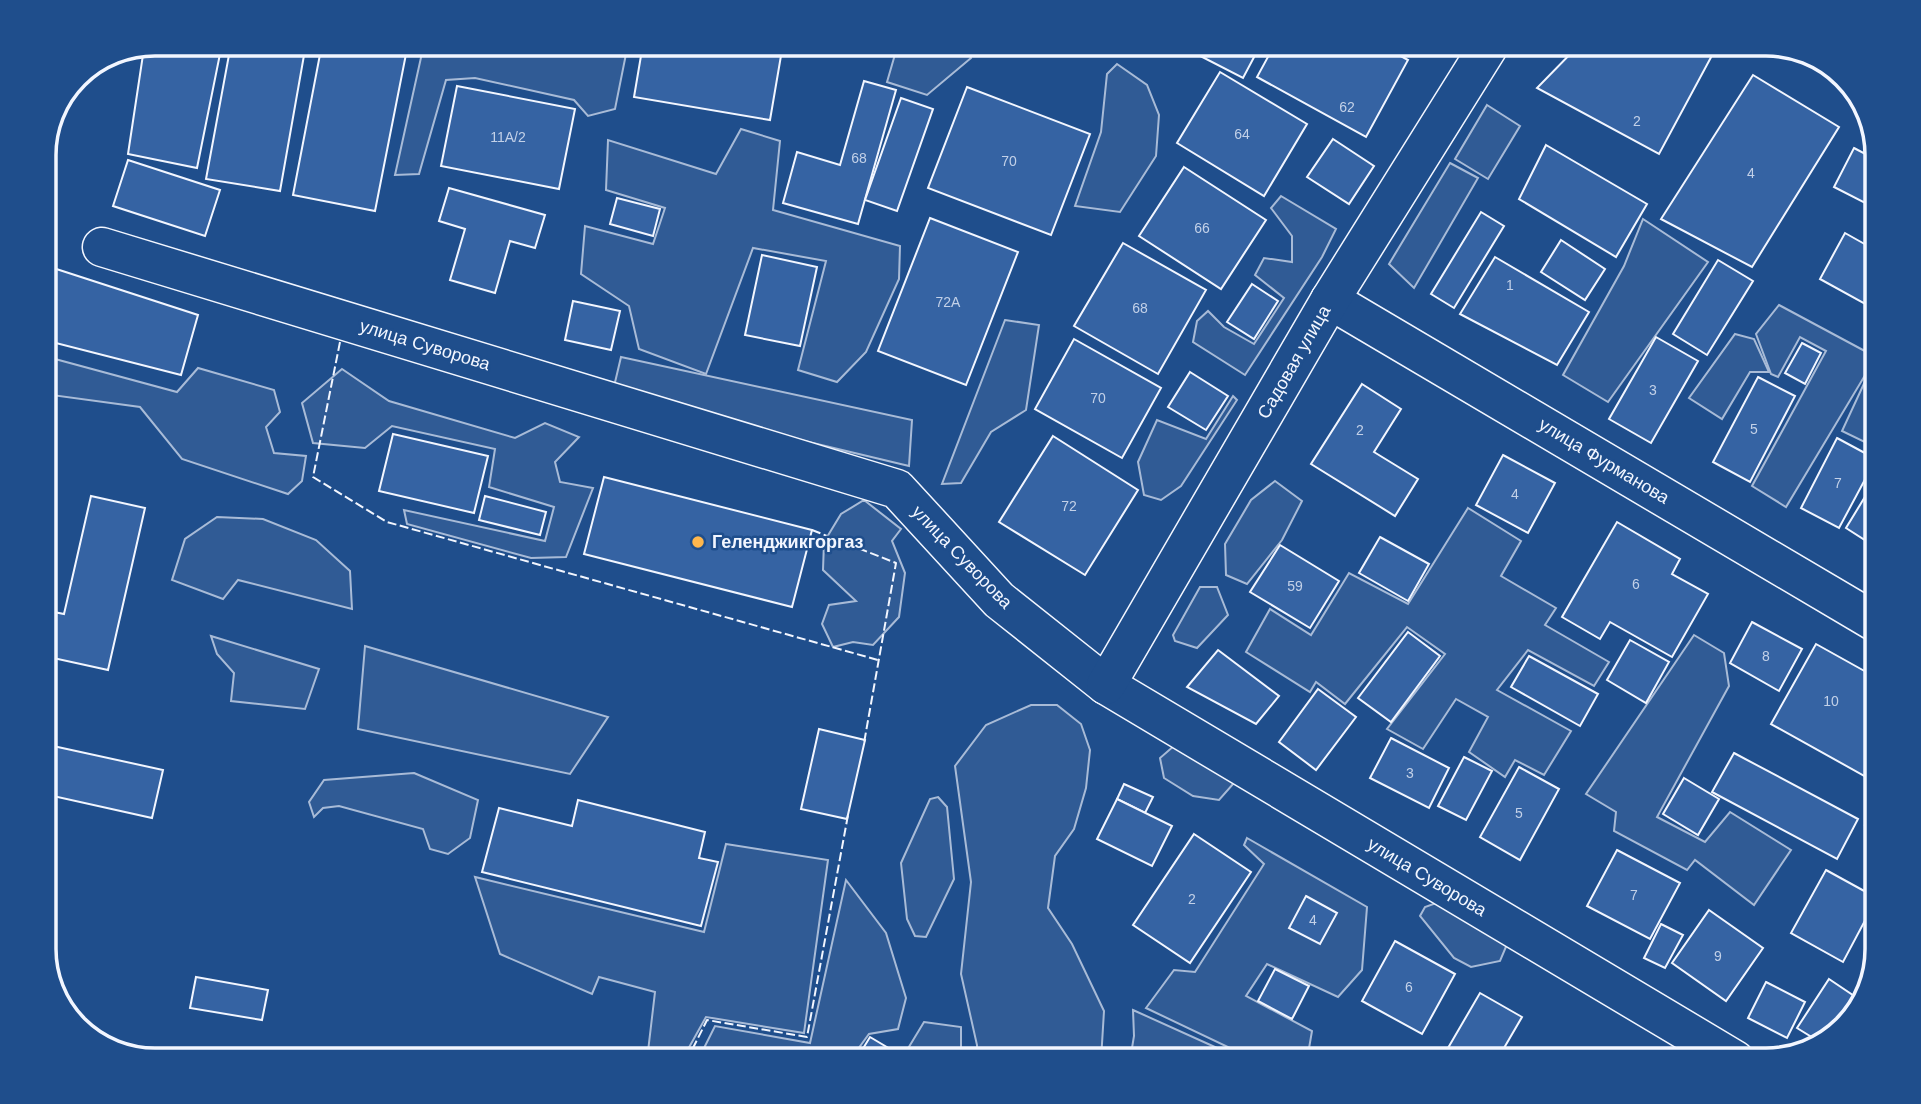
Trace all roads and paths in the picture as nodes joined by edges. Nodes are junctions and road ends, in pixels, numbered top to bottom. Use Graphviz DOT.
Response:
graph roads {
  1 [pos="1482,56"];
  2 [pos="102,247"];
  3 [pos="1330,299"];
  4 [pos="1865,616"];
  5 [pos="1106,685"];
  6 [pos="1715,1048"];
  1 -- 3 [label="street, Садовая улица"];
  2 -- 5 [label="street, улица Суворова"];
  3 -- 4 [label="street, улица Фурманова"];
  3 -- 5 [label="street, Садовая улица"];
  5 -- 6 [label="street, улица Суворова"];
}
